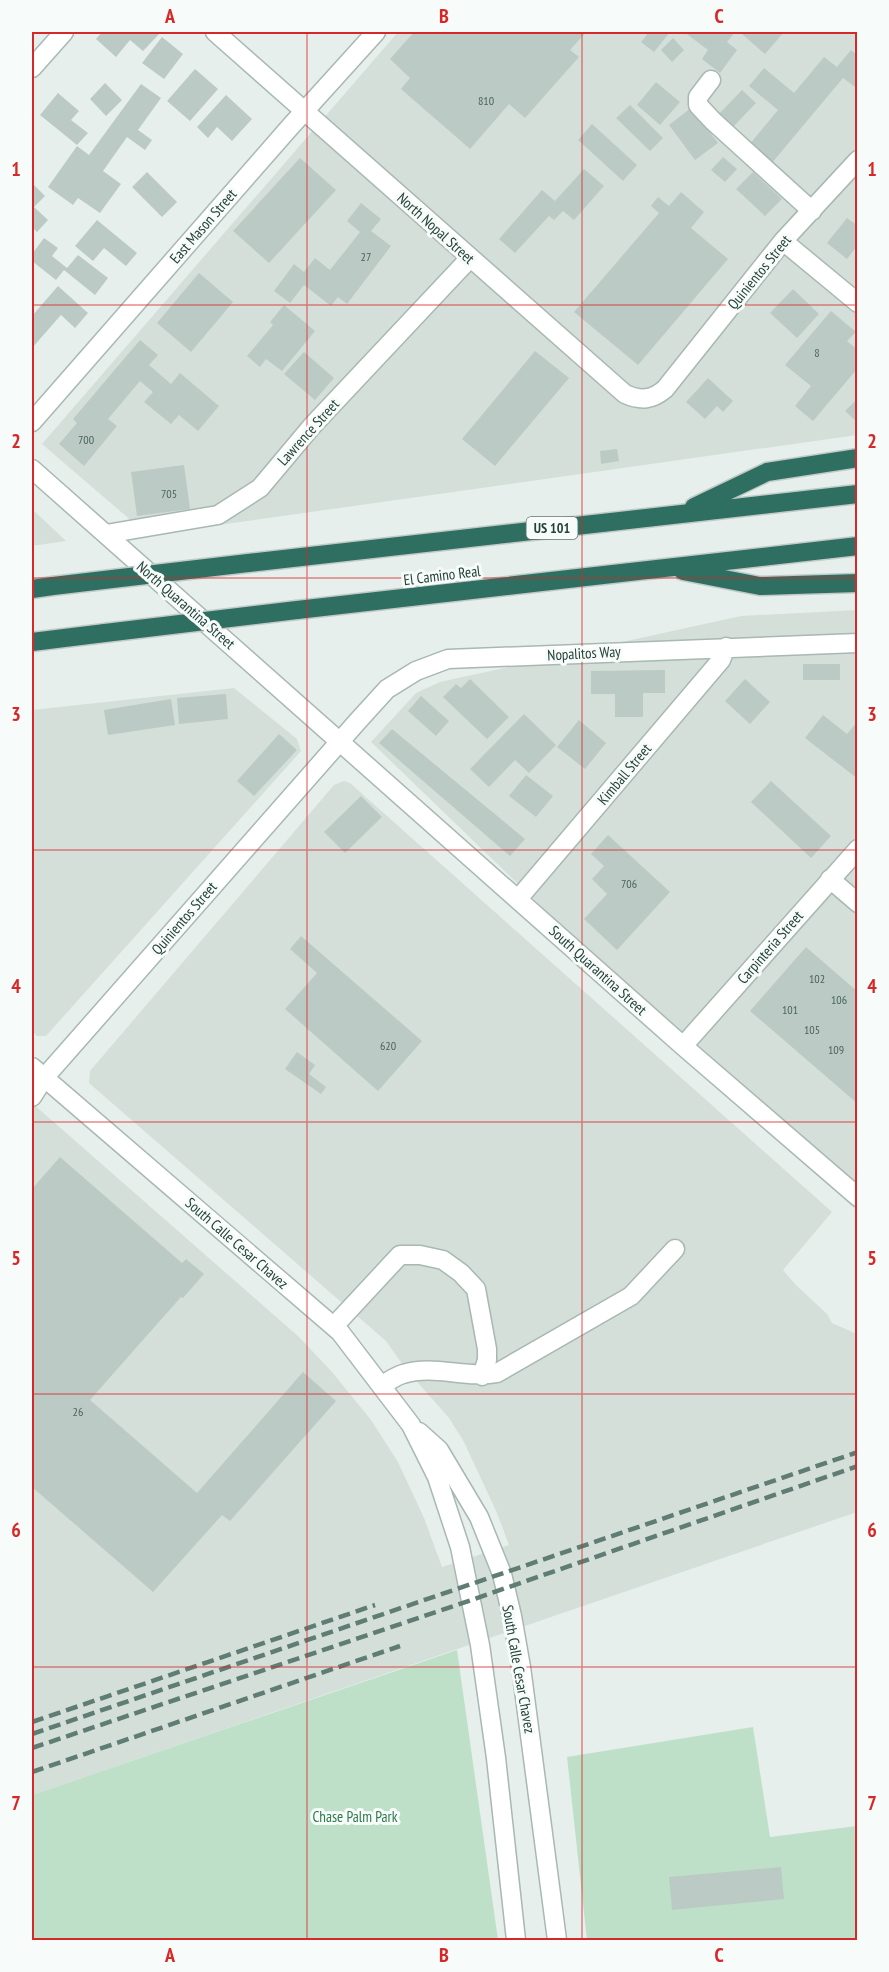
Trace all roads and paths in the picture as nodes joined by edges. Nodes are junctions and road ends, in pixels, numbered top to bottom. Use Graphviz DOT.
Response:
graph roads {
  1 [pos="64,32"];
  2 [pos="215,32"];
  3 [pos="376,32"];
  4 [pos="32,68"];
  5 [pos="711,80"];
  6 [pos="305,111"];
  7 [pos="858,160"];
  8 [pos="812,211"];
  9 [pos="783,241"];
  10 [pos="470,258"];
  11 [pos="858,303"];
  12 [pos="665,389"];
  13 [pos="32,422"];
  14 [pos="858,458"];
  15 [pos="32,469"];
  16 [pos="858,494"];
  17 [pos="682,513"];
  18 [pos="106,534"];
  19 [pos="858,546"];
  20 [pos="666,567"];
  21 [pos="858,583"];
  22 [pos="32,589"];
  23 [pos="32,642"];
  24 [pos="858,643"];
  25 [pos="726,647"];
  26 [pos="340,741"];
  27 [pos="858,849"];
  28 [pos="830,879"];
  29 [pos="518,899"];
  30 [pos="858,903"];
  31 [pos="683,1046"];
  32 [pos="38,1072"];
  33 [pos="32,1097"];
  34 [pos="858,1197"];
  35 [pos="675,1249"];
  36 [pos="334,1326"];
  37 [pos="483,1376"];
  38 [pos="382,1385"];
  39 [pos="411,1425"];
  40 [pos="516,1941"];
  41 [pos="557,1941"];
  1 -- 4 [label="street"];
  2 -- 6 [label="street, North Nopal Street"];
  3 -- 6 [label="street, East Mason Street"];
  5 -- 8 [label="street"];
  6 -- 10 [label="street, North Nopal Street"];
  6 -- 13 [label="street, East Mason Street"];
  7 -- 8 [label="street, Quinientos Street"];
  8 -- 9 [label="street, Quinientos Street"];
  9 -- 11 [label="street"];
  9 -- 12 [label="street, Quinientos Street"];
  10 -- 12 [label="street, North Nopal Street"];
  10 -- 18 [label="street, Lawrence Street"];
  14 -- 17 [label="highway"];
  15 -- 18 [label="street, North Quarantina Street"];
  16 -- 17 [label="highway, US 101"];
  17 -- 22 [label="highway, US 101, bridge"];
  18 -- 26 [label="street, North Quarantina Street"];
  19 -- 20 [label="highway, El Camino Real"];
  20 -- 21 [label="highway"];
  20 -- 23 [label="highway, El Camino Real, bridge"];
  24 -- 25 [label="street, Nopalitos Way"];
  25 -- 26 [label="street, Nopalitos Way"];
  25 -- 29 [label="street, Kimball Street"];
  26 -- 29 [label="street, South Quarantina Street"];
  26 -- 32 [label="street, Quinientos Street"];
  27 -- 28 [label="street, Carpinteria Street"];
  28 -- 30 [label="street"];
  28 -- 31 [label="street, Carpinteria Street"];
  29 -- 31 [label="street, South Quarantina Street"];
  31 -- 34 [label="street, South Quarantina Street"];
  32 -- 33 [label="street, Quinientos Street"];
  32 -- 36 [label="street, South Calle Cesar Chavez"];
  35 -- 37 [label="street"];
  36 -- 37 [label="street"];
  36 -- 38 [label="street, South Calle Cesar Chavez"];
  37 -- 38 [label="street"];
  38 -- 39 [label="street, South Calle Cesar Chavez"];
  39 -- 40 [label="street, South Calle Cesar Chavez"];
  39 -- 41 [label="street, South Calle Cesar Chavez"];
}
